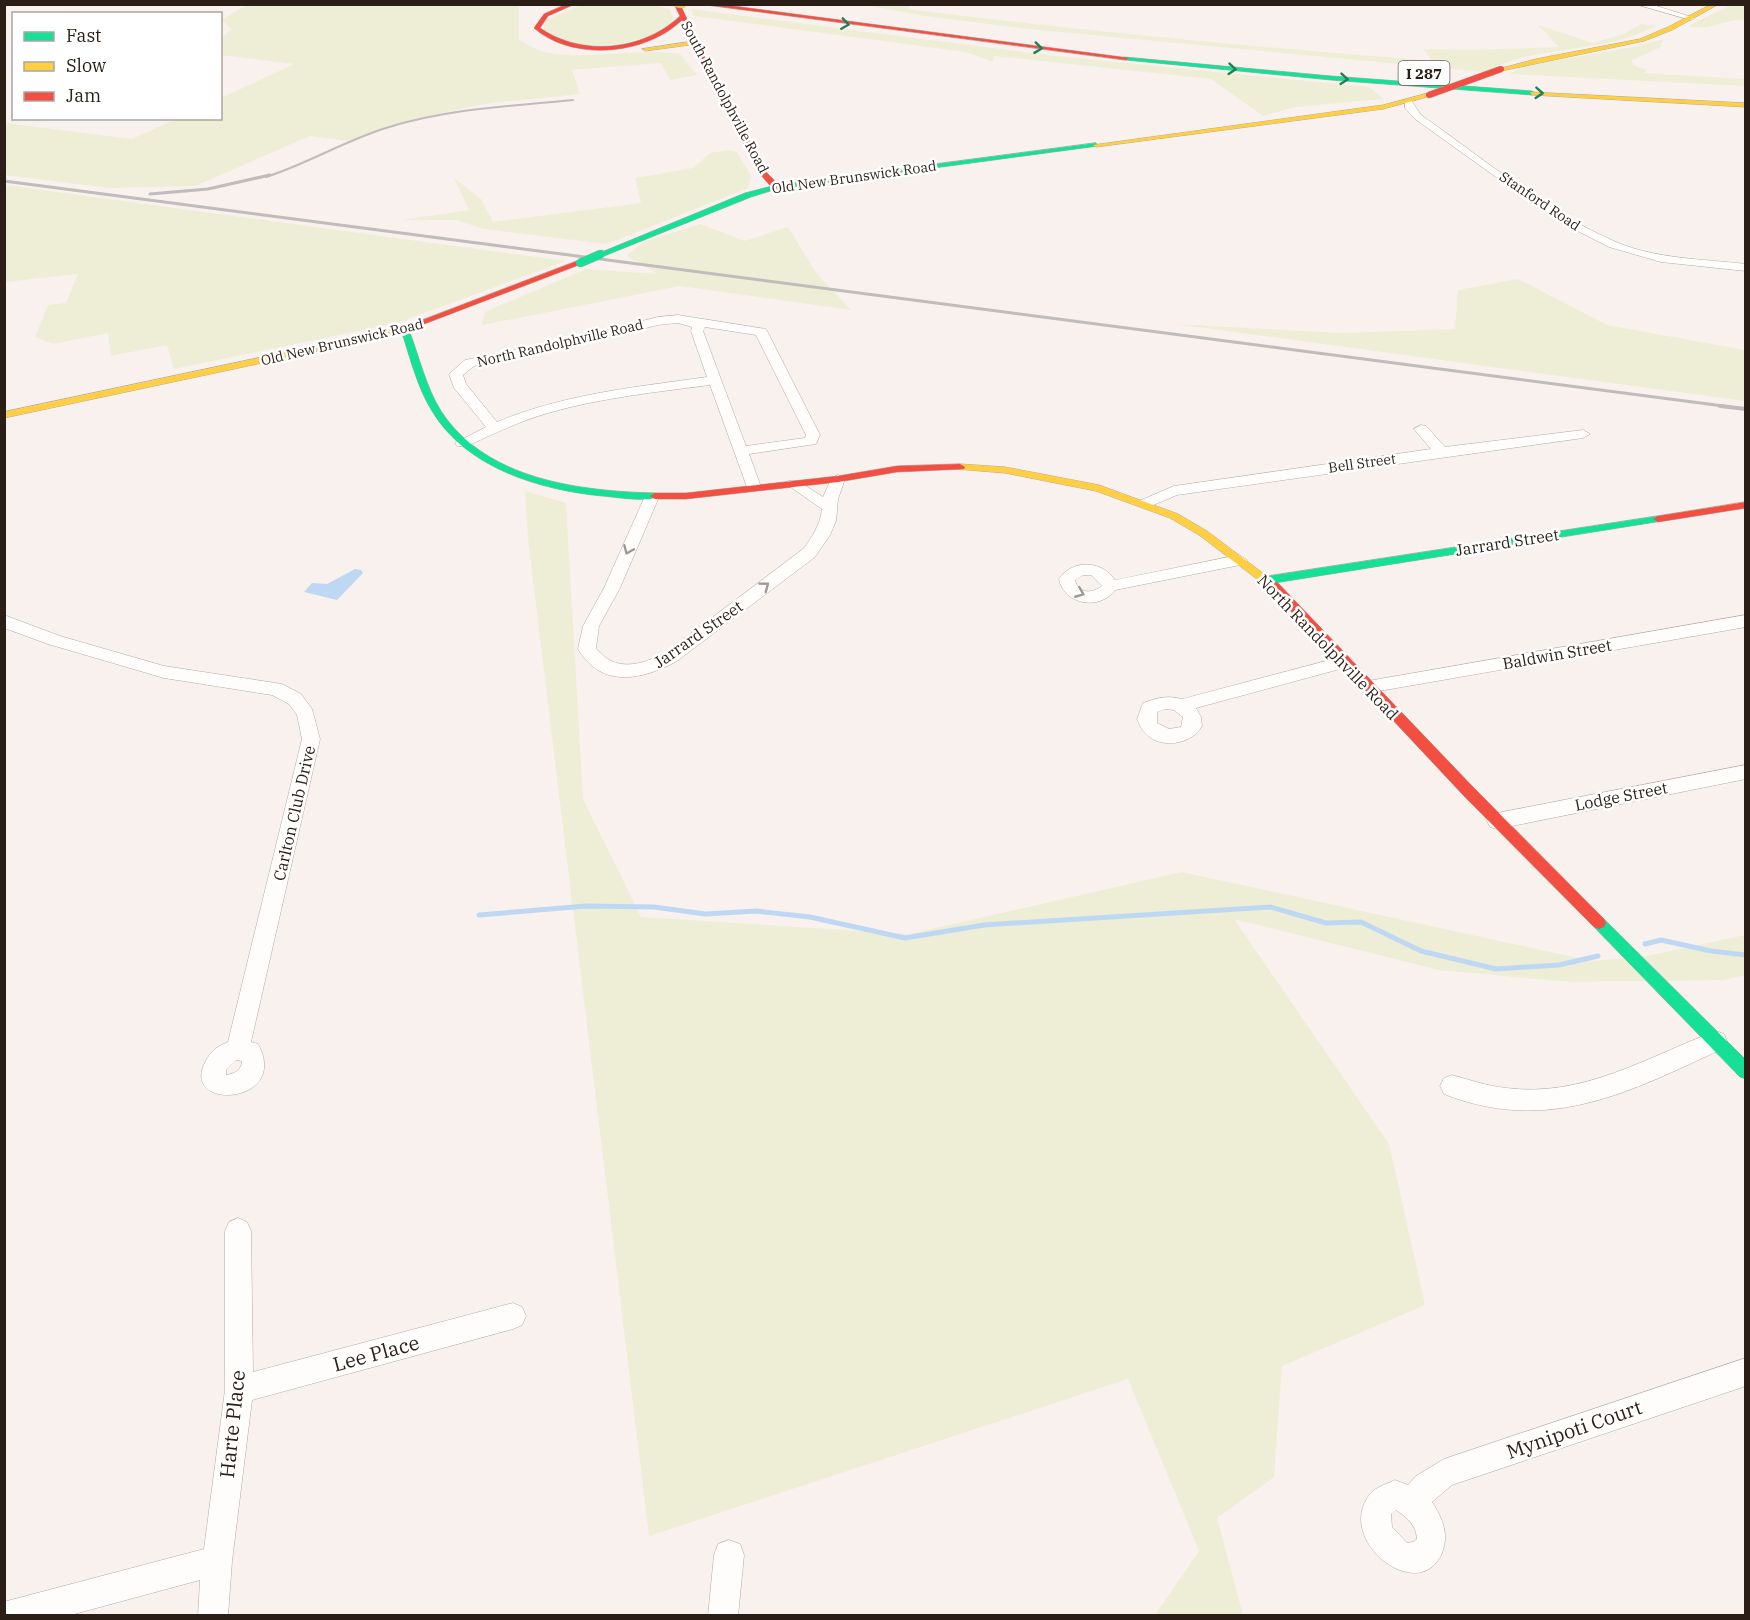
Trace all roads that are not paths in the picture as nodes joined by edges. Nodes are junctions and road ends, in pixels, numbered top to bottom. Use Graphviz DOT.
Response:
graph roads {
  1 [pos="573,4"];
  2 [pos="785,4"];
  3 [pos="1639,4"];
  4 [pos="1717,4"];
  5 [pos="702,5"];
  6 [pos="679,8"];
  7 [pos="904,16"];
  8 [pos="1691,18"];
  9 [pos="526,20"];
  10 [pos="950,26"];
  11 [pos="694,41"];
  12 [pos="615,47"];
  13 [pos="644,49"];
  14 [pos="704,62"];
  15 [pos="1746,92"];
  16 [pos="1408,102"];
  17 [pos="1746,105"];
  18 [pos="1383,107"];
  19 [pos="1418,117"];
  20 [pos="776,187"];
  21 [pos="1746,268"];
  22 [pos="697,324"];
  23 [pos="405,330"];
  24 [pos="715,380"];
  25 [pos="4,415"];
  26 [pos="495,428"];
  27 [pos="1421,429"];
  28 [pos="1583,434"];
  29 [pos="462,443"];
  30 [pos="741,451"];
  31 [pos="1441,452"];
  32 [pos="838,479"];
  33 [pos="793,484"];
  34 [pos="754,487"];
  35 [pos="651,497"];
  36 [pos="1144,504"];
  37 [pos="1746,505"];
  38 [pos="828,506"];
  39 [pos="1239,560"];
  40 [pos="1268,580"];
  41 [pos="1110,586"];
  42 [pos="4,621"];
  43 [pos="1746,621"];
  44 [pos="1345,662"];
  45 [pos="1368,687"];
  46 [pos="1181,706"];
  47 [pos="1746,772"];
  48 [pos="1497,821"];
  49 [pos="1716,1041"];
  50 [pos="238,1049"];
  51 [pos="1746,1072"];
  52 [pos="1452,1086"];
  53 [pos="237,1232"];
  54 [pos="513,1316"];
  55 [pos="1746,1372"];
  56 [pos="239,1390"];
  57 [pos="1414,1502"];
  58 [pos="729,1556"];
  59 [pos="217,1561"];
  60 [pos="7,1616"];
  61 [pos="213,1616"];
  62 [pos="723,1616"];
  1 -- 12 [label="main road"];
  2 -- 10 [label="main road, I 287"];
  3 -- 8 [label="street"];
  4 -- 8 [label="main road, Old New Brunswick Road"];
  5 -- 6 [label="main road"];
  5 -- 17 [label="main road, I 287, one-way"];
  6 -- 11 [label="main road, South Randolphville Road"];
  6 -- 12 [label="main road"];
  7 -- 10 [label="main road"];
  8 -- 16 [label="main road, Old New Brunswick Road, bridge"];
  9 -- 13 [label="main road"];
  10 -- 15 [label="main road, I 287"];
  11 -- 12 [label="main road"];
  11 -- 13 [label="main road"];
  11 -- 14 [label="main road, South Randolphville Road"];
  13 -- 14 [label="main road"];
  14 -- 20 [label="main road, South Randolphville Road"];
  16 -- 18 [label="main road, Old New Brunswick Road"];
  16 -- 19 [label="street, Stanford Road"];
  18 -- 19 [label="street, Stanford Road"];
  18 -- 20 [label="main road, Old New Brunswick Road"];
  19 -- 21 [label="street, Stanford Road"];
  20 -- 23 [label="main road, Old New Brunswick Road, bridge"];
  22 -- 24 [label="street"];
  22 -- 26 [label="street, North Randolphville Road"];
  22 -- 30 [label="street, North Randolphville Road"];
  23 -- 25 [label="main road, Old New Brunswick Road"];
  23 -- 29 [label="main road, North Randolphville Road"];
  24 -- 26 [label="street"];
  24 -- 30 [label="street"];
  26 -- 29 [label="street"];
  27 -- 31 [label="street"];
  28 -- 31 [label="street, Bell Street"];
  29 -- 35 [label="main road, North Randolphville Road"];
  30 -- 34 [label="street"];
  31 -- 36 [label="street, Bell Street"];
  32 -- 33 [label="main road, North Randolphville Road"];
  32 -- 36 [label="main road, North Randolphville Road"];
  32 -- 38 [label="street, Jarrard Street"];
  33 -- 34 [label="main road, North Randolphville Road"];
  33 -- 38 [label="street"];
  34 -- 35 [label="main road, North Randolphville Road"];
  35 -- 38 [label="street, Jarrard Street, one-way"];
  36 -- 39 [label="main road, North Randolphville Road"];
  37 -- 40 [label="main road, Jarrard Street"];
  39 -- 40 [label="main road, North Randolphville Road"];
  39 -- 41 [label="street"];
  40 -- 44 [label="main road, North Randolphville Road"];
  42 -- 50 [label="street, Carlton Club Drive"];
  43 -- 45 [label="street, Baldwin Street"];
  44 -- 45 [label="main road, North Randolphville Road"];
  44 -- 46 [label="street"];
  45 -- 48 [label="main road, North Randolphville Road"];
  47 -- 48 [label="street, Lodge Street"];
  48 -- 49 [label="main road, North Randolphville Road"];
  49 -- 51 [label="main road, North Randolphville Road"];
  49 -- 52 [label="street"];
  53 -- 56 [label="street, Harte Place"];
  54 -- 56 [label="street, Lee Place"];
  55 -- 57 [label="street, Mynipoti Court"];
  56 -- 59 [label="street, Harte Place"];
  58 -- 62 [label="street"];
  59 -- 60 [label="street"];
  59 -- 61 [label="street, Harte Place"];
}
